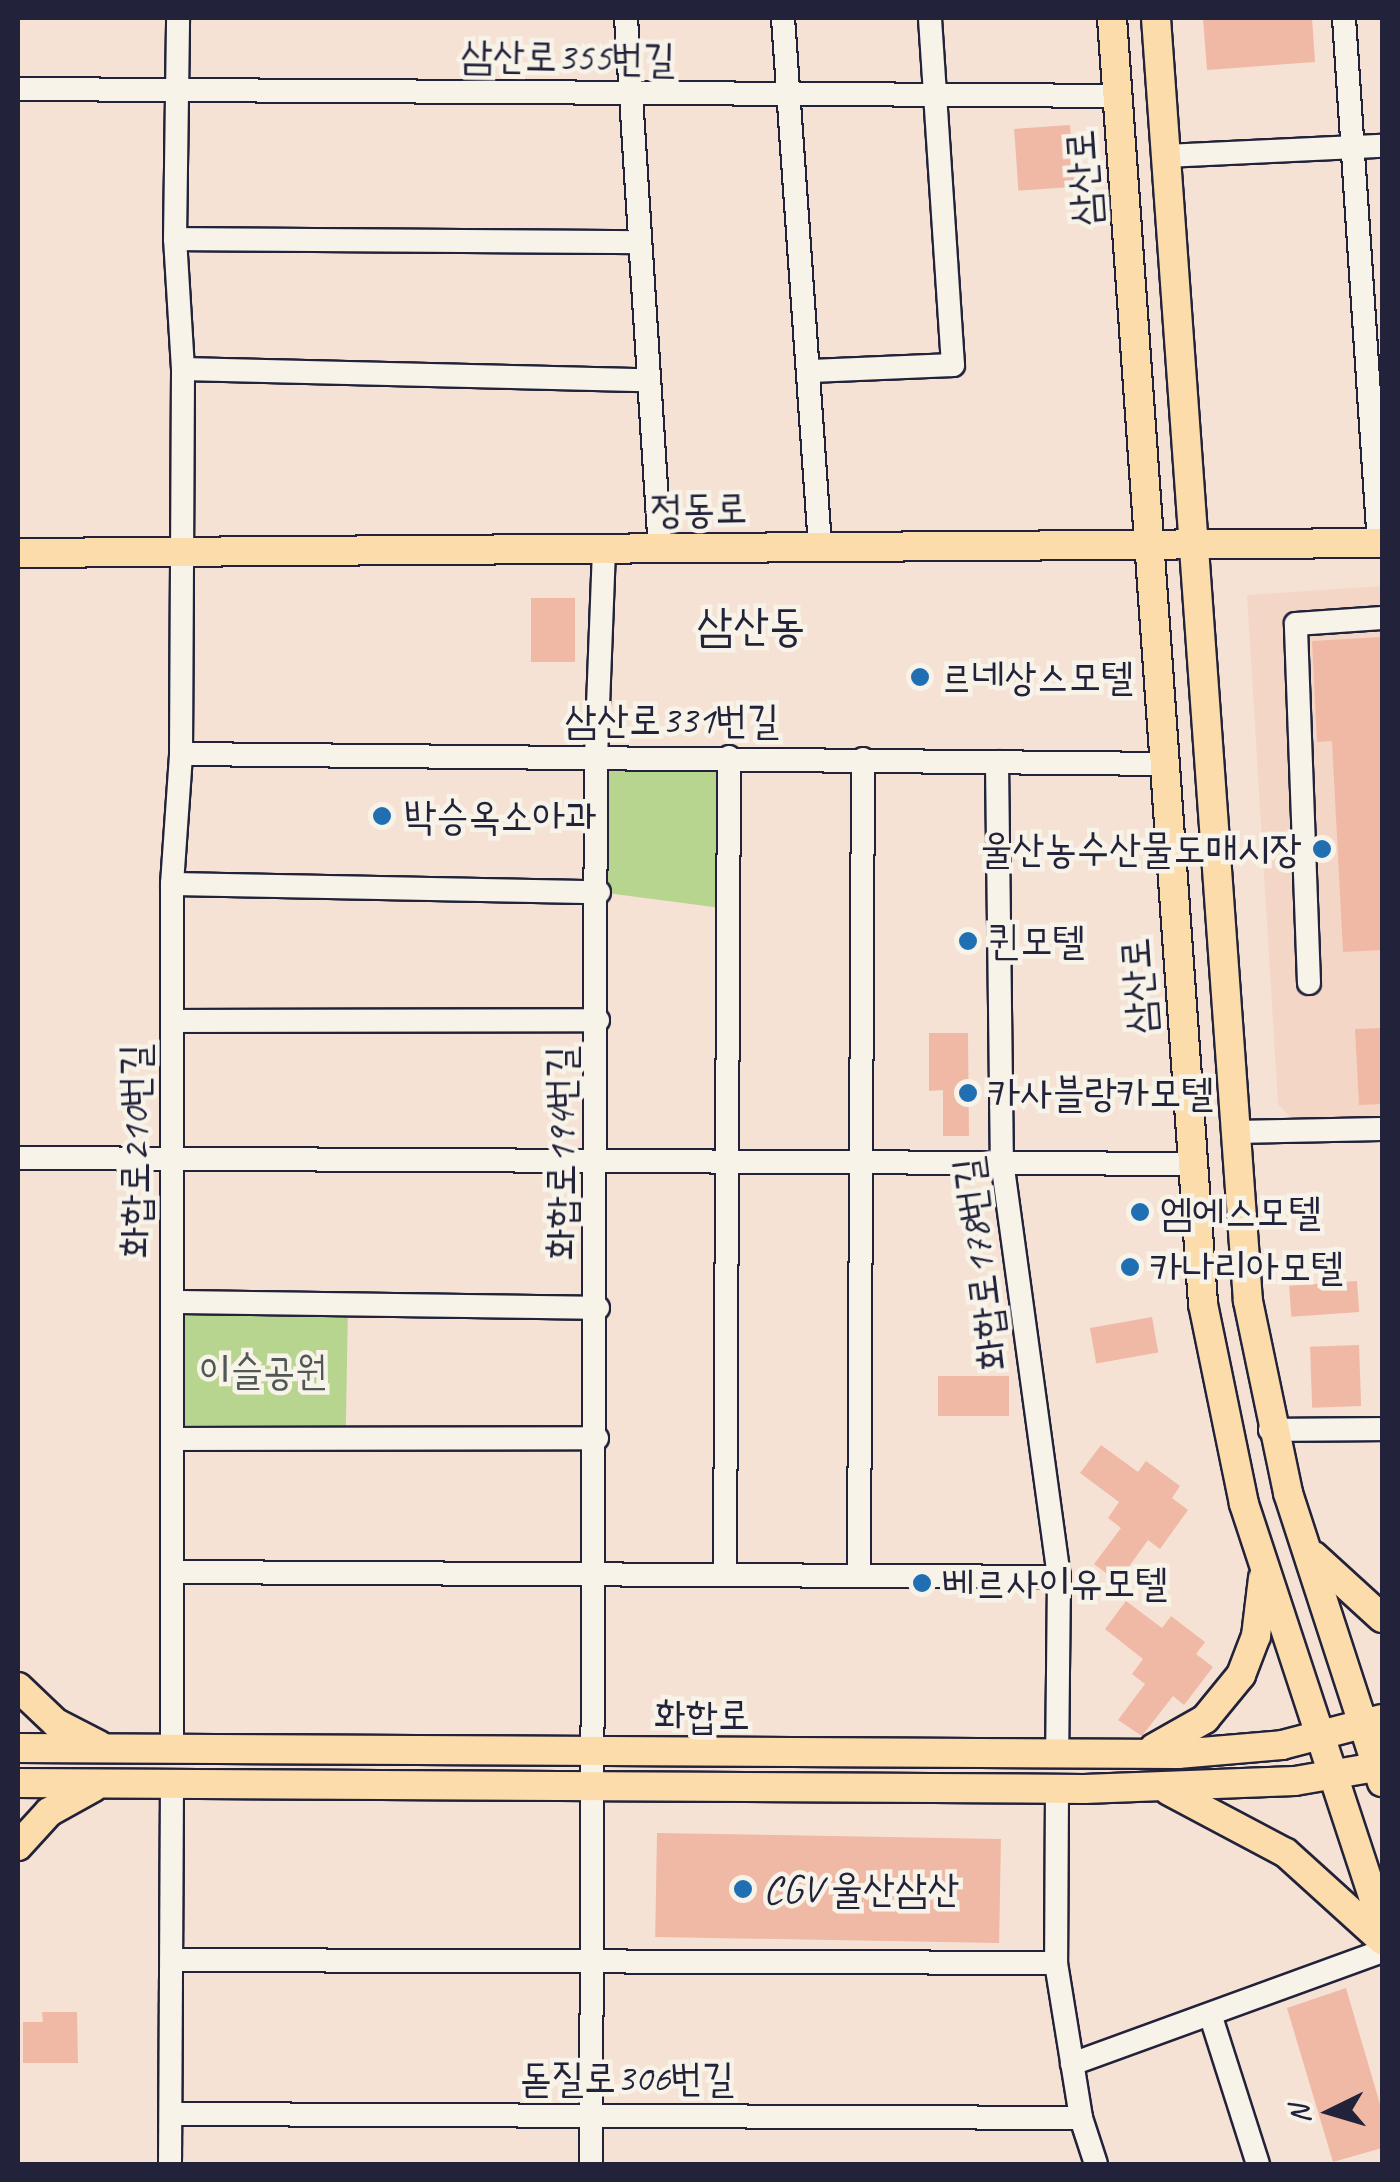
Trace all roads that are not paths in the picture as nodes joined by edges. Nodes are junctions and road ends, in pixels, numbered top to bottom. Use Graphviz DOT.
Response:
graph roads {
  1 [pos="178,18"];
  2 [pos="626,18"];
  3 [pos="783,18"];
  4 [pos="930,18"];
  5 [pos="1112,18"];
  6 [pos="1156,18"];
  7 [pos="1344,18"];
  8 [pos="18,89"];
  9 [pos="178,91"];
  10 [pos="935,92"];
  11 [pos="631,94"];
  12 [pos="1117,96"];
  13 [pos="789,99"];
  14 [pos="1382,146"];
  15 [pos="1348,148"];
  16 [pos="1166,156"];
  17 [pos="176,239"];
  18 [pos="639,242"];
  19 [pos="1374,344"];
  20 [pos="184,370"];
  21 [pos="811,371"];
  22 [pos="645,380"];
  23 [pos="1381,543"];
  24 [pos="820,546"];
  25 [pos="1148,546"];
  26 [pos="1193,547"];
  27 [pos="660,549"];
  28 [pos="604,551"];
  29 [pos="182,552"];
  30 [pos="18,553"];
  31 [pos="1382,618"];
  32 [pos="181,754"];
  33 [pos="729,757"];
  34 [pos="596,758"];
  35 [pos="862,759"];
  36 [pos="997,762"];
  37 [pos="1163,764"];
  38 [pos="172,884"];
  39 [pos="599,892"];
  40 [pos="1309,983"];
  41 [pos="598,1020"];
  42 [pos="172,1022"];
  43 [pos="1382,1129"];
  44 [pos="1234,1132"];
  45 [pos="18,1158"];
  46 [pos="173,1158"];
  47 [pos="1002,1161"];
  48 [pos="1191,1164"];
  49 [pos="600,1165"];
  50 [pos="860,1165"];
  51 [pos="730,1166"];
  52 [pos="173,1302"];
  53 [pos="598,1308"];
  54 [pos="1382,1429"];
  55 [pos="1270,1430"];
  56 [pos="597,1438"];
  57 [pos="173,1439"];
  58 [pos="1300,1533"];
  59 [pos="1261,1556"];
  60 [pos="173,1572"];
  61 [pos="859,1574"];
  62 [pos="725,1575"];
  63 [pos="595,1576"];
  64 [pos="1059,1578"];
  65 [pos="1382,1618"];
  66 [pos="18,1687"];
  67 [pos="1373,1723"];
  68 [pos="1321,1738"];
  69 [pos="18,1748"];
  70 [pos="110,1749"];
  71 [pos="172,1750"];
  72 [pos="594,1754"];
  73 [pos="1130,1754"];
  74 [pos="1057,1755"];
  75 [pos="1381,1772"];
  76 [pos="1334,1777"];
  77 [pos="18,1783"];
  78 [pos="108,1784"];
  79 [pos="172,1784"];
  80 [pos="1153,1787"];
  81 [pos="594,1788"];
  82 [pos="1057,1789"];
  83 [pos="18,1846"];
  84 [pos="1382,1924"];
  85 [pos="1382,1940"];
  86 [pos="1382,1951"];
  87 [pos="173,1960"];
  88 [pos="592,1962"];
  89 [pos="1056,1963"];
  90 [pos="1211,2017"];
  91 [pos="1072,2064"];
  92 [pos="172,2114"];
  93 [pos="591,2116"];
  94 [pos="1081,2118"];
  95 [pos="170,2164"];
  96 [pos="591,2164"];
  97 [pos="1096,2164"];
  98 [pos="1258,2164"];
  1 -- 9 [label="street, 화합로210번길"];
  2 -- 11 [label="street"];
  3 -- 13 [label="street"];
  4 -- 10 [label="street"];
  5 -- 12 [label="main road, 삼산로"];
  6 -- 16 [label="main road, 삼산로"];
  7 -- 15 [label="street"];
  8 -- 9 [label="street, 삼산로355번길"];
  9 -- 11 [label="street, 삼산로355번길"];
  9 -- 17 [label="street, 화합로210번길"];
  10 -- 12 [label="street, 삼산로355번길"];
  10 -- 13 [label="street, 삼산로355번길"];
  10 -- 21 [label="street"];
  11 -- 13 [label="street, 삼산로355번길"];
  11 -- 18 [label="street"];
  12 -- 25 [label="main road, 삼산로"];
  13 -- 21 [label="street"];
  14 -- 15 [label="street"];
  15 -- 16 [label="street"];
  15 -- 19 [label="street"];
  16 -- 26 [label="main road, 삼산로"];
  17 -- 18 [label="street"];
  17 -- 20 [label="street, 화합로210번길"];
  18 -- 22 [label="street"];
  19 -- 23 [label="street"];
  20 -- 22 [label="street"];
  20 -- 29 [label="street, 화합로210번길"];
  21 -- 24 [label="street"];
  22 -- 27 [label="street"];
  23 -- 26 [label="main road, 정동로"];
  24 -- 25 [label="main road, 정동로"];
  24 -- 27 [label="main road, 정동로"];
  25 -- 26 [label="main road, 정동로"];
  25 -- 37 [label="main road, 삼산로"];
  26 -- 44 [label="main road, 삼산로"];
  27 -- 28 [label="main road, 정동로"];
  28 -- 29 [label="main road, 정동로"];
  28 -- 34 [label="street, 화합로194번길"];
  29 -- 30 [label="main road, 정동로"];
  29 -- 32 [label="street, 화합로210번길"];
  31 -- 40 [label="street"];
  32 -- 34 [label="street, 삼산로331번길"];
  32 -- 38 [label="street, 화합로210번길"];
  33 -- 34 [label="street, 삼산로331번길"];
  33 -- 35 [label="street, 삼산로331번길"];
  33 -- 51 [label="street"];
  34 -- 39 [label="street, 화합로194번길"];
  35 -- 36 [label="street, 삼산로331번길"];
  35 -- 50 [label="street"];
  36 -- 37 [label="street, 삼산로331번길"];
  36 -- 47 [label="street, 화합로178번길"];
  37 -- 48 [label="main road, 삼산로"];
  38 -- 39 [label="street"];
  38 -- 42 [label="street, 화합로210번길"];
  39 -- 41 [label="street, 화합로194번길"];
  41 -- 42 [label="street"];
  41 -- 49 [label="street, 화합로194번길"];
  42 -- 46 [label="street, 화합로210번길"];
  43 -- 44 [label="street"];
  44 -- 55 [label="main road, 삼산로"];
  45 -- 46 [label="street"];
  46 -- 49 [label="street"];
  46 -- 52 [label="street, 화합로210번길"];
  47 -- 48 [label="street"];
  47 -- 50 [label="street"];
  47 -- 64 [label="street, 화합로178번길"];
  48 -- 59 [label="main road, 삼산로"];
  49 -- 51 [label="street"];
  49 -- 53 [label="street, 화합로194번길"];
  50 -- 51 [label="street"];
  50 -- 61 [label="street"];
  51 -- 62 [label="street"];
  52 -- 53 [label="street"];
  52 -- 57 [label="street, 화합로210번길"];
  53 -- 56 [label="street, 화합로194번길"];
  54 -- 55 [label="street"];
  55 -- 58 [label="main road, 삼산로"];
  56 -- 57 [label="street"];
  56 -- 63 [label="street, 화합로194번길"];
  57 -- 60 [label="street, 화합로210번길"];
  58 -- 65 [label="main road"];
  58 -- 67 [label="main road, 삼산로"];
  59 -- 68 [label="main road, 삼산로"];
  59 -- 73 [label="main road"];
  60 -- 63 [label="street"];
  60 -- 71 [label="street, 화합로210번길"];
  61 -- 62 [label="street"];
  61 -- 64 [label="street"];
  62 -- 63 [label="street"];
  63 -- 72 [label="street, 화합로194번길"];
  64 -- 74 [label="street, 화합로178번길"];
  66 -- 70 [label="main road"];
  67 -- 68 [label="main road, 화합로"];
  67 -- 75 [label="main road, 삼산로"];
  68 -- 73 [label="main road, 화합로"];
  68 -- 76 [label="main road, 삼산로"];
  69 -- 70 [label="main road, 화합로"];
  70 -- 71 [label="main road, 화합로"];
  70 -- 78 [label="main road"];
  71 -- 72 [label="main road, 화합로"];
  72 -- 74 [label="main road, 화합로"];
  72 -- 81 [label="street, 화합로194번길"];
  73 -- 74 [label="main road, 화합로"];
  75 -- 76 [label="main road, 화합로"];
  76 -- 80 [label="main road, 화합로"];
  76 -- 84 [label="main road, 삼산로"];
  77 -- 78 [label="main road, 화합로"];
  78 -- 79 [label="main road, 화합로"];
  78 -- 83 [label="main road"];
  79 -- 81 [label="main road, 화합로"];
  79 -- 87 [label="street"];
  80 -- 82 [label="main road, 화합로"];
  80 -- 85 [label="main road"];
  81 -- 82 [label="main road, 화합로"];
  81 -- 88 [label="street, 화합로194번길"];
  82 -- 89 [label="street"];
  86 -- 90 [label="street"];
  87 -- 88 [label="street"];
  87 -- 92 [label="street"];
  88 -- 89 [label="street"];
  88 -- 93 [label="street, 화합로194번길"];
  89 -- 91 [label="street"];
  90 -- 91 [label="street"];
  90 -- 98 [label="street"];
  91 -- 94 [label="street"];
  92 -- 93 [label="street, 돋질로306번길"];
  92 -- 95 [label="street"];
  93 -- 94 [label="street, 돋질로306번길"];
  93 -- 96 [label="street, 화합로194번길"];
  94 -- 97 [label="street"];
}
